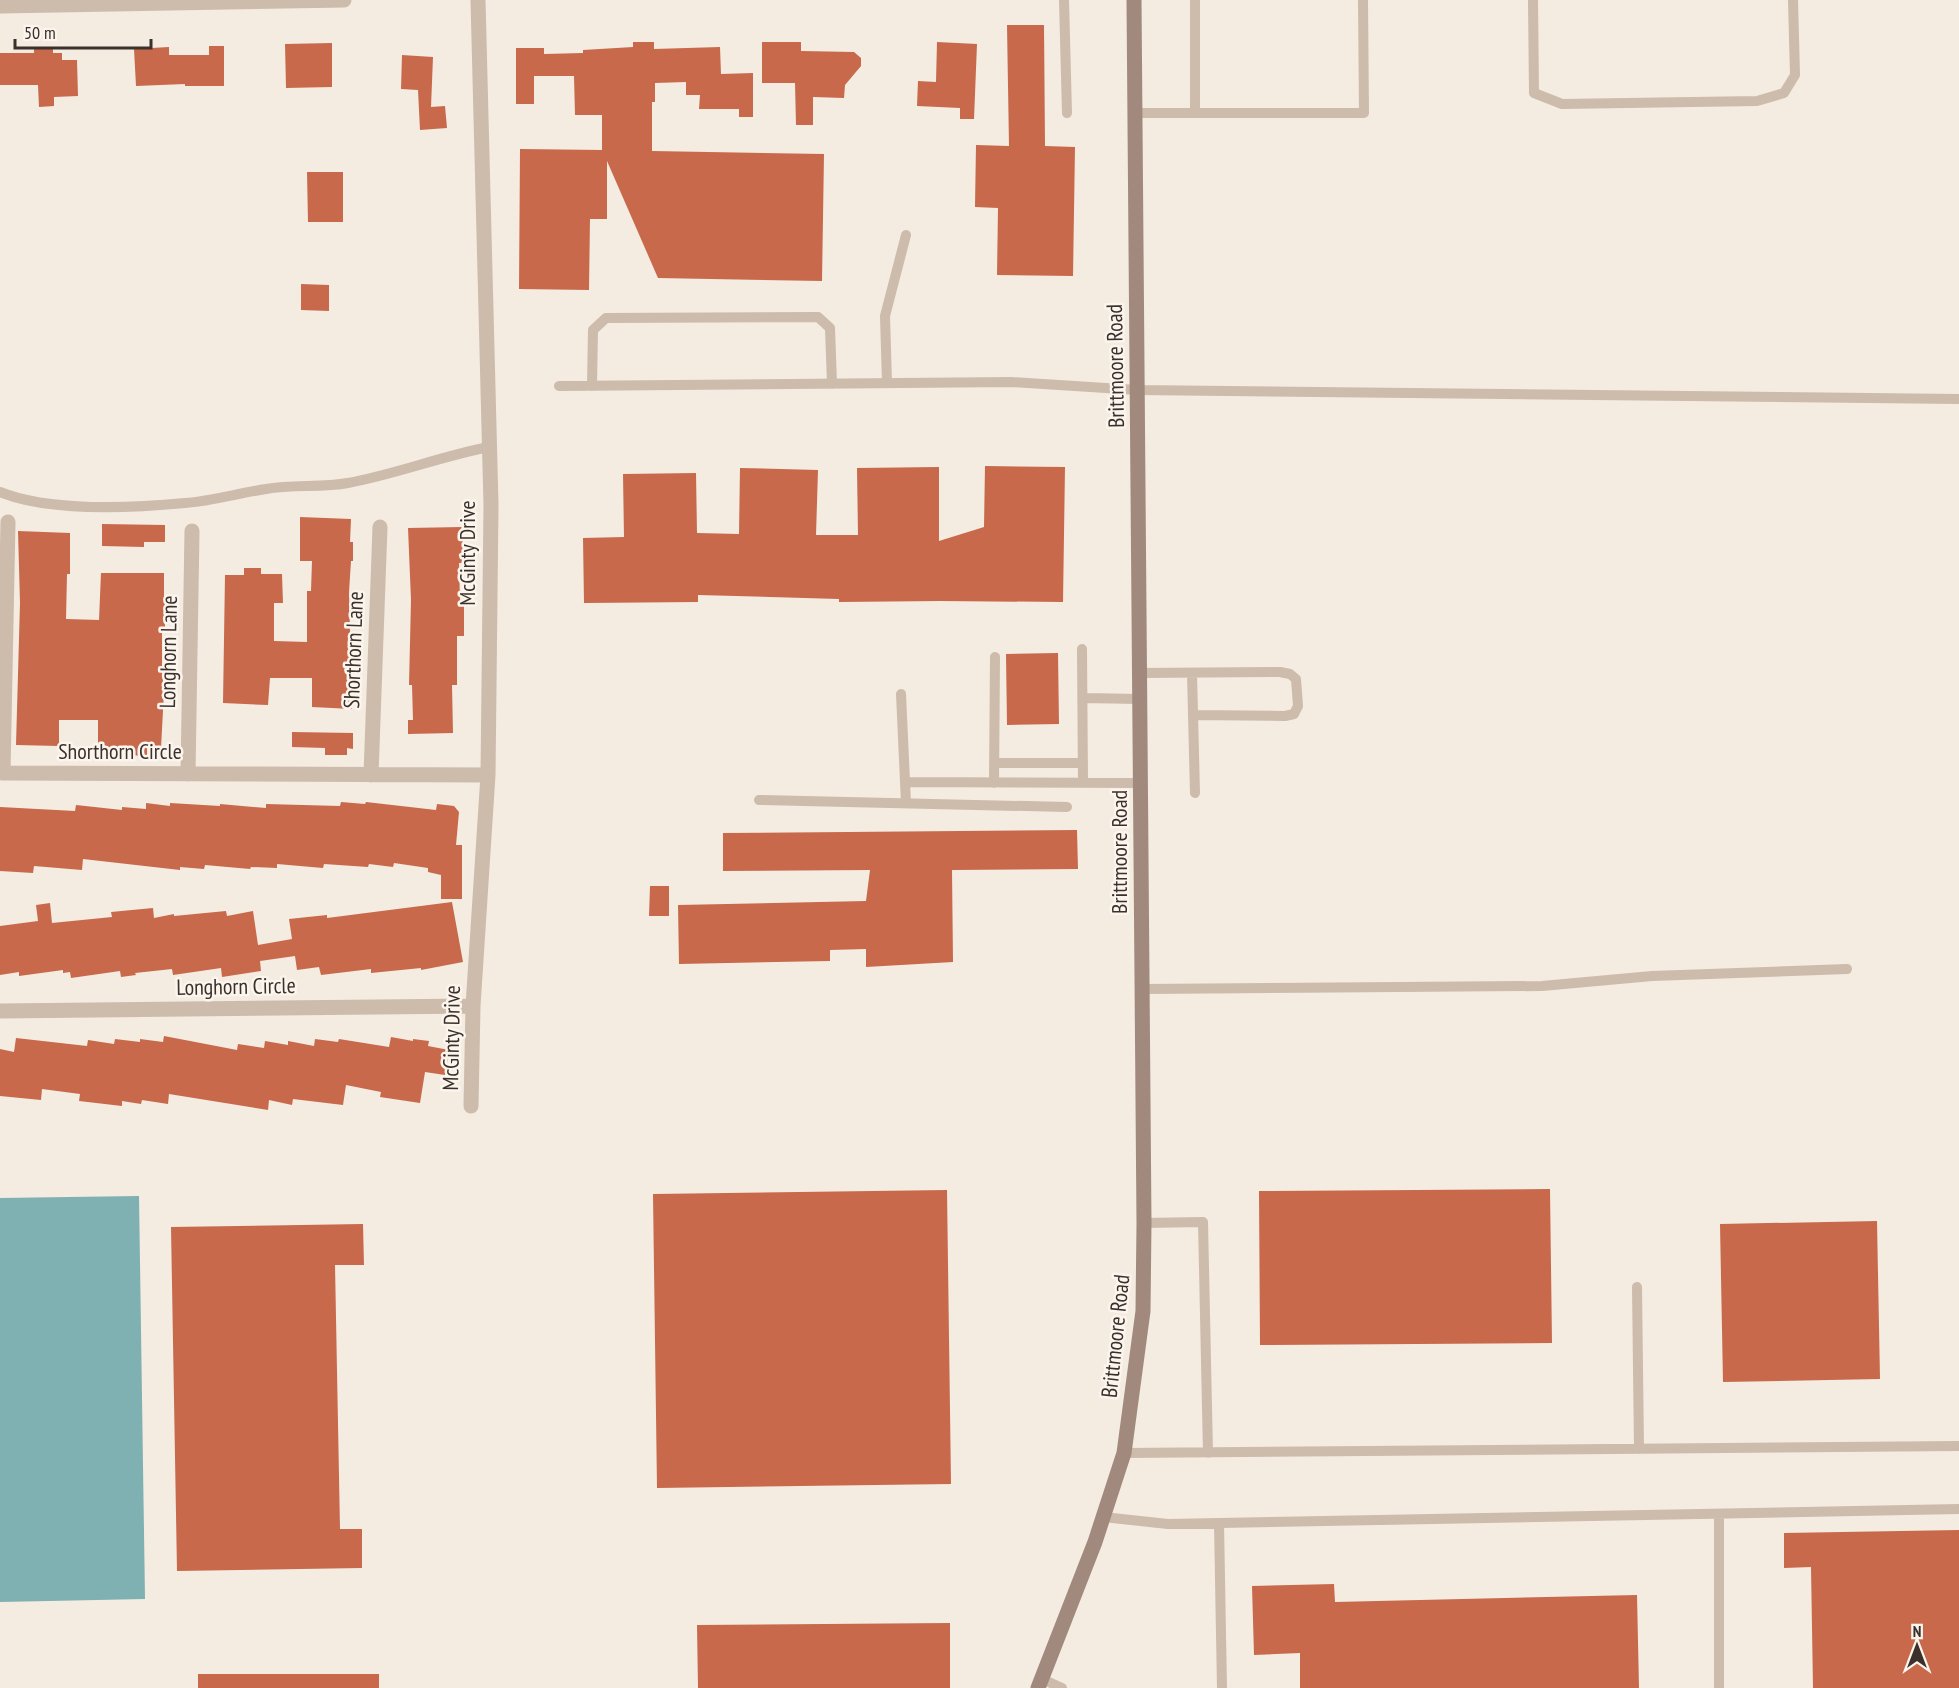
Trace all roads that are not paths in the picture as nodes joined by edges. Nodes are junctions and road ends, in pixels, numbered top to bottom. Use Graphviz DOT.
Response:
graph roads {
  1 [pos="344,0"];
  2 [pos="478,0"];
  3 [pos="1064,0"];
  4 [pos="1134,0"];
  5 [pos="1195,0"];
  6 [pos="1363,0"];
  7 [pos="1533,0"];
  8 [pos="1793,0"];
  9 [pos="0,6"];
  10 [pos="1067,113"];
  11 [pos="1135,113"];
  12 [pos="1195,113"];
  13 [pos="906,235"];
  14 [pos="887,383"];
  15 [pos="832,384"];
  16 [pos="559,386"];
  17 [pos="592,386"];
  18 [pos="1137,390"];
  19 [pos="1959,399"];
  20 [pos="489,447"];
  21 [pos="0,492"];
  22 [pos="8,522"];
  23 [pos="380,527"];
  24 [pos="192,531"];
  25 [pos="1082,649"];
  26 [pos="995,657"];
  27 [pos="1140,673"];
  28 [pos="1192,673"];
  29 [pos="901,694"];
  30 [pos="1083,698"];
  31 [pos="1140,699"];
  32 [pos="1193,715"];
  33 [pos="994,763"];
  34 [pos="1083,763"];
  35 [pos="188,774"];
  36 [pos="371,775"];
  37 [pos="488,775"];
  38 [pos="905,782"];
  39 [pos="1083,782"];
  40 [pos="994,783"];
  41 [pos="1141,783"];
  42 [pos="1195,793"];
  43 [pos="759,800"];
  44 [pos="906,803"];
  45 [pos="1067,807"];
  46 [pos="1847,969"];
  47 [pos="1142,989"];
  48 [pos="473,1006"];
  49 [pos="0,1011"];
  50 [pos="471,1106"];
  51 [pos="1144,1222"];
  52 [pos="1637,1287"];
  53 [pos="1959,1446"];
  54 [pos="1639,1449"];
  55 [pos="1124,1453"];
  56 [pos="1208,1453"];
  57 [pos="1959,1509"];
  58 [pos="1719,1514"];
  59 [pos="1103,1517"];
  60 [pos="1219,1523"];
  61 [pos="1040,1684"];
  62 [pos="1062,1688"];
  63 [pos="1222,1688"];
  64 [pos="1719,1688"];
  1 -- 9 [label="street"];
  2 -- 20 [label="street, McGinty Drive"];
  3 -- 10 [label="lane"];
  4 -- 11 [label="main road, Brittmoore Road"];
  5 -- 12 [label="lane"];
  6 -- 12 [label="lane"];
  7 -- 8 [label="lane"];
  11 -- 12 [label="lane"];
  11 -- 18 [label="main road, Brittmoore Road"];
  13 -- 14 [label="lane"];
  14 -- 15 [label="lane"];
  14 -- 18 [label="lane"];
  15 -- 17 [label="lane"];
  15 -- 17 [label="lane"];
  16 -- 17 [label="lane"];
  18 -- 19 [label="lane"];
  18 -- 27 [label="main road, Brittmoore Road"];
  20 -- 21 [label="lane"];
  20 -- 37 [label="street, McGinty Drive"];
  22 -- 35 [label="street, Shorthorn Circle"];
  23 -- 36 [label="street, Shorthorn Lane"];
  24 -- 35 [label="street, Longhorn Lane"];
  25 -- 30 [label="lane"];
  26 -- 33 [label="lane"];
  27 -- 28 [label="lane"];
  27 -- 31 [label="main road, Brittmoore Road"];
  28 -- 32 [label="lane"];
  28 -- 32 [label="lane"];
  29 -- 38 [label="lane"];
  30 -- 31 [label="lane"];
  30 -- 34 [label="lane"];
  31 -- 41 [label="main road, Brittmoore Road"];
  32 -- 42 [label="lane"];
  33 -- 34 [label="lane"];
  33 -- 40 [label="lane"];
  34 -- 39 [label="lane"];
  35 -- 36 [label="street, Shorthorn Circle"];
  36 -- 37 [label="street, Shorthorn Circle"];
  37 -- 48 [label="street, McGinty Drive"];
  38 -- 40 [label="lane"];
  38 -- 44 [label="lane"];
  39 -- 40 [label="lane"];
  39 -- 41 [label="lane"];
  41 -- 47 [label="main road, Brittmoore Road"];
  43 -- 44 [label="lane"];
  44 -- 45 [label="lane"];
  46 -- 47 [label="lane"];
  47 -- 51 [label="main road, Brittmoore Road"];
  48 -- 49 [label="street, Longhorn Circle"];
  48 -- 50 [label="street, McGinty Drive"];
  51 -- 55 [label="main road, Brittmoore Road"];
  51 -- 56 [label="lane"];
  52 -- 54 [label="lane"];
  53 -- 54 [label="lane"];
  54 -- 56 [label="lane"];
  55 -- 56 [label="lane"];
  55 -- 59 [label="main road, Brittmoore Road"];
  57 -- 58 [label="lane"];
  58 -- 60 [label="lane"];
  58 -- 64 [label="lane"];
  59 -- 60 [label="lane"];
  59 -- 61 [label="main road, Brittmoore Road"];
  60 -- 63 [label="lane"];
  61 -- 62 [label="lane"];
}
